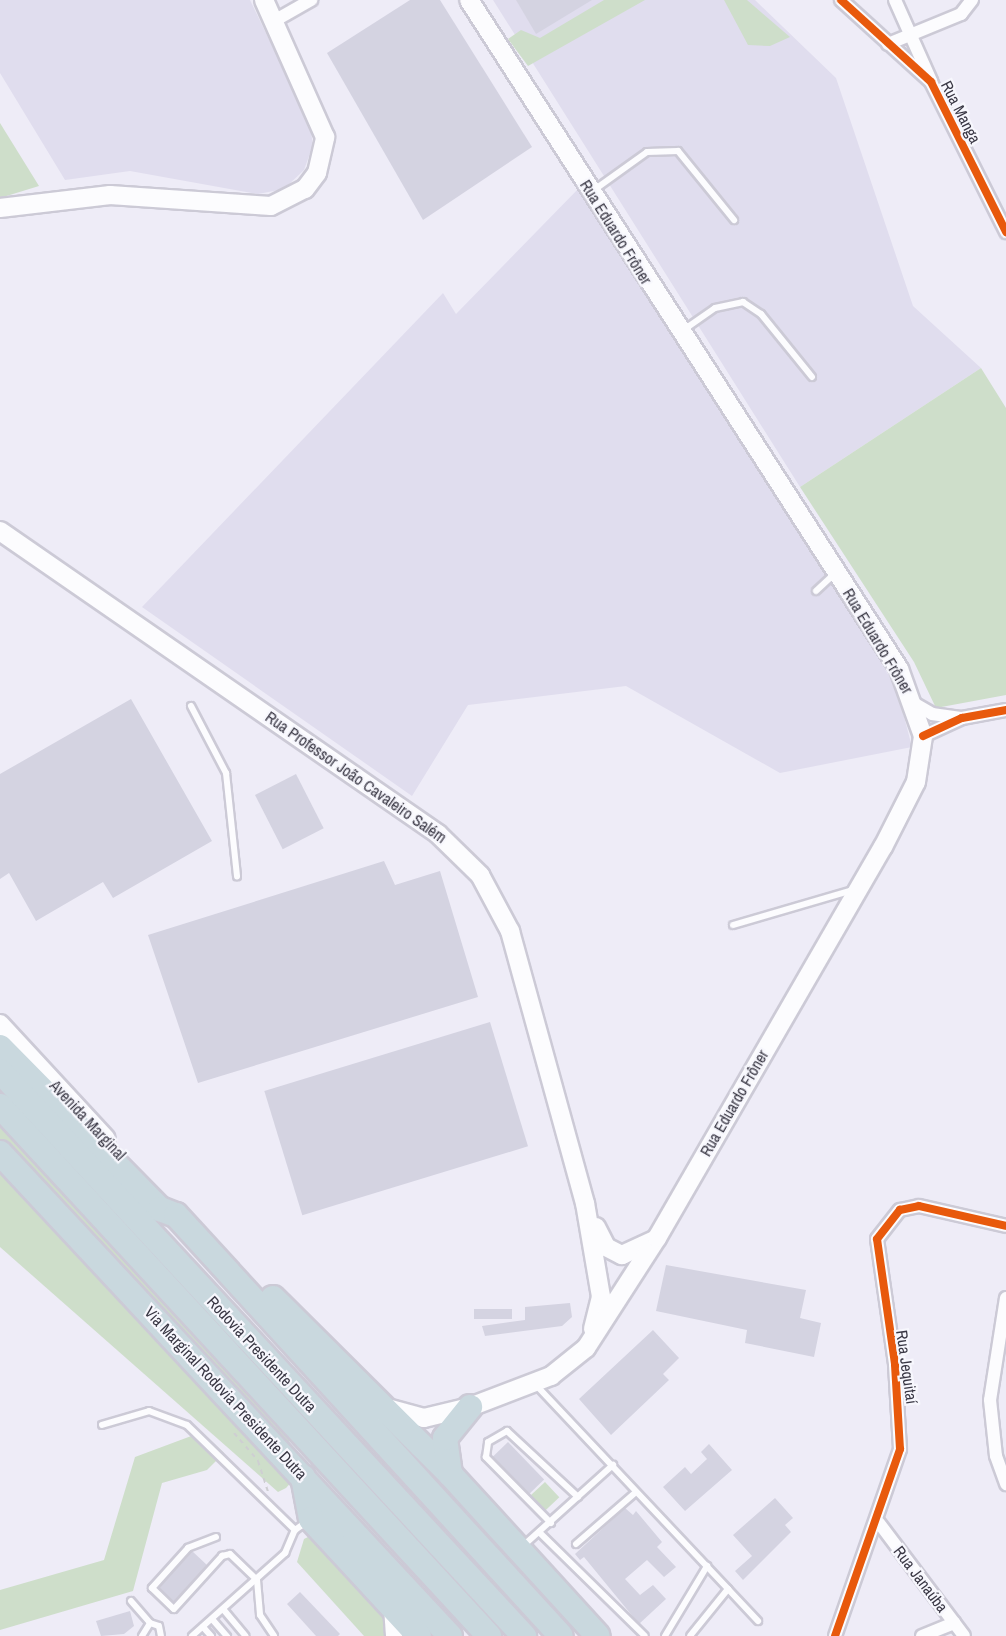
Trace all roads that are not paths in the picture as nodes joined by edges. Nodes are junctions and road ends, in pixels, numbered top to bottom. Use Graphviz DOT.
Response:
graph roads {
  1 [pos="264,0"];
  2 [pos="311,0"];
  3 [pos="469,0"];
  4 [pos="841,0"];
  5 [pos="895,0"];
  6 [pos="972,0"];
  7 [pos="274,21"];
  8 [pos="912,31"];
  9 [pos="888,44"];
  10 [pos="931,82"];
  11 [pos="592,192"];
  12 [pos="0,208"];
  13 [pos="734,220"];
  14 [pos="1006,232"];
  15 [pos="680,333"];
  16 [pos="812,377"];
  17 [pos="0,531"];
  18 [pos="836,572"];
  19 [pos="816,591"];
  20 [pos="915,704"];
  21 [pos="191,706"];
  22 [pos="1006,710"];
  23 [pos="962,718"];
  24 [pos="923,736"];
  25 [pos="237,876"];
  26 [pos="856,889"];
  27 [pos="733,925"];
  28 [pos="0,1024"];
  29 [pos="0,1047"];
  30 [pos="0,1071"];
  31 [pos="0,1106"];
  32 [pos="0,1153"];
  33 [pos="585,1203"];
  34 [pos="176,1215"];
  35 [pos="1006,1226"];
  36 [pos="657,1238"];
  37 [pos="223,1266"];
  38 [pos="1006,1298"];
  39 [pos="586,1348"];
  40 [pos="535,1384"];
  41 [pos="380,1404"];
  42 [pos="470,1407"];
  43 [pos="102,1425"];
  44 [pos="613,1465"];
  45 [pos="450,1474"];
  46 [pos="303,1477"];
  47 [pos="1006,1484"];
  48 [pos="636,1492"];
  49 [pos="578,1497"];
  50 [pos="551,1523"];
  51 [pos="879,1523"];
  52 [pos="303,1525"];
  53 [pos="539,1532"];
  54 [pos="216,1537"];
  55 [pos="576,1544"];
  56 [pos="519,1549"];
  57 [pos="707,1566"];
  58 [pos="257,1580"];
  59 [pos="728,1588"];
  60 [pos="131,1601"];
  61 [pos="392,1607"];
  62 [pos="223,1609"];
  63 [pos="212,1619"];
  64 [pos="758,1621"];
  65 [pos="150,1623"];
  66 [pos="954,1623"];
  67 [pos="203,1627"];
  68 [pos="142,1636"];
  69 [pos="161,1636"];
  70 [pos="192,1636"];
  71 [pos="211,1636"];
  72 [pos="227,1636"];
  73 [pos="246,1636"];
  74 [pos="274,1636"];
  75 [pos="394,1636"];
  76 [pos="419,1636"];
  77 [pos="450,1636"];
  78 [pos="489,1636"];
  79 [pos="524,1636"];
  80 [pos="561,1636"];
  81 [pos="597,1636"];
  82 [pos="645,1636"];
  83 [pos="665,1636"];
  84 [pos="690,1636"];
  85 [pos="836,1636"];
  86 [pos="922,1636"];
  87 [pos="964,1636"];
  1 -- 7 [label="main road"];
  2 -- 7 [label="street"];
  3 -- 11 [label="main road, Rua Eduardo Frôner"];
  4 -- 9 [label="street, Rua Manga"];
  5 -- 8 [label="street"];
  6 -- 8 [label="street"];
  7 -- 12 [label="main road"];
  8 -- 9 [label="street"];
  8 -- 10 [label="street"];
  9 -- 10 [label="street, Rua Manga"];
  10 -- 14 [label="street, Rua Manga"];
  11 -- 13 [label="lane"];
  11 -- 15 [label="main road, Rua Eduardo Frôner"];
  15 -- 16 [label="lane"];
  15 -- 18 [label="main road, Rua Eduardo Frôner"];
  17 -- 33 [label="main road, Rua Professor João Cavaleiro Salém"];
  18 -- 19 [label="lane"];
  18 -- 20 [label="main road, Rua Eduardo Frôner"];
  20 -- 23 [label="street"];
  20 -- 24 [label="main road, Rua Eduardo Frôner"];
  21 -- 25 [label="lane"];
  22 -- 23 [label="street"];
  23 -- 24 [label="street"];
  24 -- 26 [label="main road, Rua Eduardo Frôner"];
  26 -- 27 [label="lane"];
  26 -- 36 [label="main road, Rua Eduardo Frôner"];
  28 -- 34 [label="main road, Avenida Marginal"];
  29 -- 34 [label="highway, Rodovia Presidente Dutra"];
  30 -- 79 [label="highway, Rodovia Presidente Dutra"];
  31 -- 78 [label="highway, Rodovia Presidente Dutra"];
  32 -- 46 [label="highway, Via Marginal Rodovia Presidente Dutra"];
  33 -- 36 [label="main road, Rua Professor João Cavaleiro Salém"];
  33 -- 39 [label="main road, Rua Professor João Cavaleiro Salém"];
  34 -- 37 [label="highway, Rodovia Presidente Dutra"];
  35 -- 51 [label="street, Rua Jequitaí"];
  36 -- 39 [label="main road, Rua Eduardo Frôner"];
  37 -- 41 [label="highway"];
  37 -- 80 [label="highway, Rodovia Presidente Dutra"];
  38 -- 47 [label="street"];
  39 -- 40 [label="main road, Rua Eduardo Frôner"];
  40 -- 42 [label="main road, Rua Eduardo Frôner"];
  40 -- 44 [label="lane"];
  41 -- 42 [label="main road, Rua Eduardo Frôner"];
  41 -- 45 [label="highway"];
  42 -- 45 [label="highway"];
  43 -- 52 [label="lane"];
  44 -- 48 [label="lane"];
  44 -- 49 [label="lane"];
  45 -- 56 [label="highway"];
  46 -- 52 [label="highway"];
  46 -- 77 [label="highway, Via Marginal Rodovia Presidente Dutra"];
  48 -- 55 [label="lane"];
  48 -- 57 [label="lane"];
  49 -- 50 [label="lane"];
  49 -- 50 [label="lane"];
  50 -- 53 [label="lane"];
  51 -- 66 [label="street, Rua Janaúba"];
  51 -- 85 [label="street, Rua Jequitaí"];
  52 -- 58 [label="lane"];
  52 -- 61 [label="highway"];
  53 -- 56 [label="lane"];
  53 -- 82 [label="lane"];
  54 -- 58 [label="lane"];
  56 -- 81 [label="highway"];
  57 -- 59 [label="lane"];
  57 -- 83 [label="lane"];
  58 -- 62 [label="lane"];
  58 -- 74 [label="lane"];
  59 -- 64 [label="lane"];
  59 -- 84 [label="lane"];
  60 -- 65 [label="lane"];
  61 -- 75 [label="street"];
  61 -- 76 [label="highway"];
  62 -- 63 [label="lane"];
  62 -- 73 [label="lane"];
  63 -- 67 [label="lane"];
  63 -- 72 [label="lane"];
  65 -- 68 [label="lane"];
  65 -- 69 [label="lane"];
  66 -- 86 [label="street"];
  66 -- 87 [label="street, Rua Janaúba"];
  67 -- 70 [label="lane"];
  67 -- 71 [label="lane"];
}
